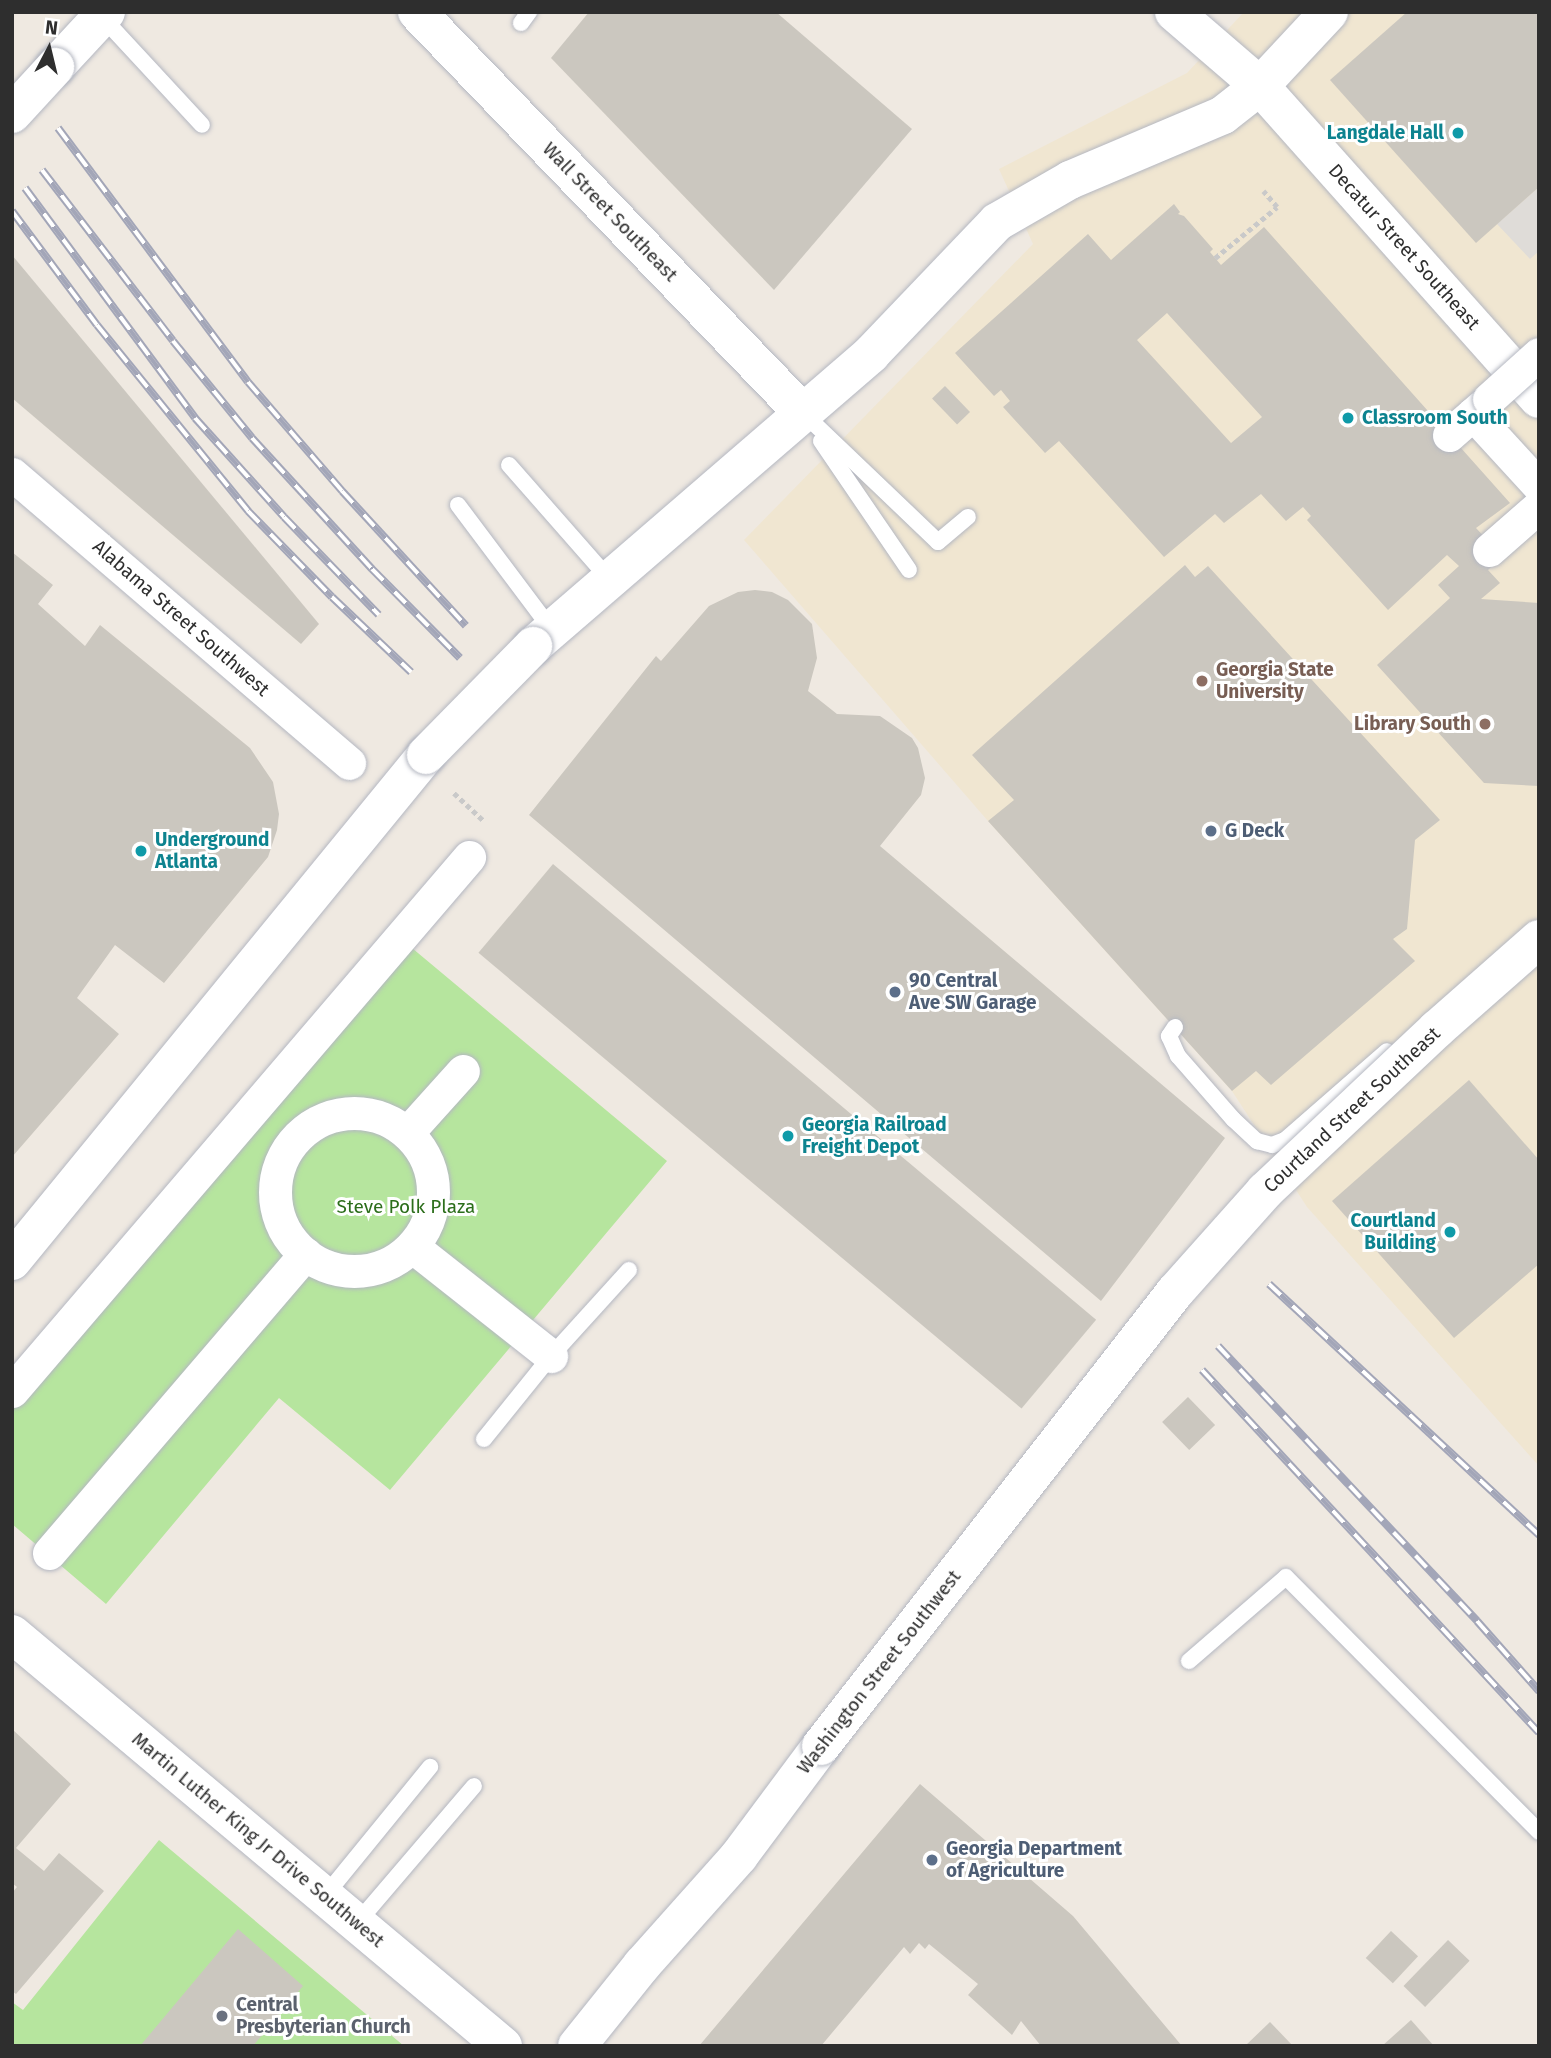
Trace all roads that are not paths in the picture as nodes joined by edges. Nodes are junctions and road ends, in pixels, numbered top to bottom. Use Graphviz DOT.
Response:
graph roads {
  1 [pos="417,12"];
  2 [pos="1174,12"];
  3 [pos="1329,12"];
  4 [pos="104,15"];
  5 [pos="1260,86"];
  6 [pos="12,114"];
  7 [pos="202,125"];
  8 [pos="1539,354"];
  9 [pos="1539,399"];
  10 [pos="802,412"];
  11 [pos="509,465"];
  12 [pos="12,474"];
  13 [pos="1539,486"];
  14 [pos="458,505"];
  15 [pos="1539,506"];
  16 [pos="968,517"];
  17 [pos="1489,550"];
  18 [pos="909,570"];
  19 [pos="609,579"];
  20 [pos="543,638"];
  21 [pos="349,763"];
  22 [pos="469,857"];
  23 [pos="1534,933"];
  24 [pos="1427,1016"];
  25 [pos="1175,1027"];
  26 [pos="1396,1042"];
  27 [pos="463,1071"];
  28 [pos="258,1102"];
  29 [pos="408,1132"];
  30 [pos="299,1135"];
  31 [pos="413,1247"];
  32 [pos="306,1254"];
  33 [pos="12,1261"];
  34 [pos="629,1270"];
  35 [pos="1175,1292"];
  36 [pos="551,1356"];
  37 [pos="12,1391"];
  38 [pos="484,1438"];
  39 [pos="49,1553"];
  40 [pos="12,1634"];
  41 [pos="1189,1661"];
  42 [pos="430,1767"];
  43 [pos="474,1786"];
  44 [pos="1539,1832"];
  45 [pos="324,1897"];
  46 [pos="358,1923"];
  47 [pos="503,2046"];
  48 [pos="577,2046"];
  1 -- 10 [label="main road, Wall Street Southeast"];
  2 -- 5 [label="main road, Decatur Street Southeast"];
  3 -- 5 [label="main road"];
  4 -- 6 [label="main road, bridge"];
  4 -- 7 [label="lane"];
  5 -- 9 [label="main road, Decatur Street Southeast"];
  5 -- 10 [label="main road"];
  8 -- 13 [label="street, bridge"];
  10 -- 16 [label="lane"];
  10 -- 18 [label="lane"];
  10 -- 19 [label="main road"];
  11 -- 19 [label="lane"];
  12 -- 21 [label="street, Alabama Street Southwest"];
  14 -- 20 [label="lane"];
  15 -- 17 [label="street"];
  19 -- 20 [label="main road"];
  20 -- 33 [label="main road, bridge"];
  22 -- 28 [label="street"];
  23 -- 24 [label="lane"];
  23 -- 35 [label="main road, Courtland Street Southeast, bridge"];
  25 -- 26 [label="lane"];
  27 -- 29 [label="street"];
  28 -- 30 [label="street"];
  28 -- 37 [label="street"];
  29 -- 30 [label="street"];
  29 -- 31 [label="street"];
  30 -- 32 [label="street"];
  31 -- 32 [label="street"];
  31 -- 36 [label="street"];
  32 -- 39 [label="street"];
  34 -- 36 [label="lane"];
  35 -- 48 [label="main road, Washington Street Southwest, bridge"];
  36 -- 38 [label="lane"];
  40 -- 45 [label="main road, Martin Luther King Jr Drive Southwest"];
  41 -- 44 [label="lane"];
  42 -- 45 [label="lane"];
  43 -- 46 [label="lane"];
  45 -- 46 [label="main road, Martin Luther King Jr Drive Southwest"];
  46 -- 47 [label="main road, Martin Luther King Jr Drive Southwest"];
}
